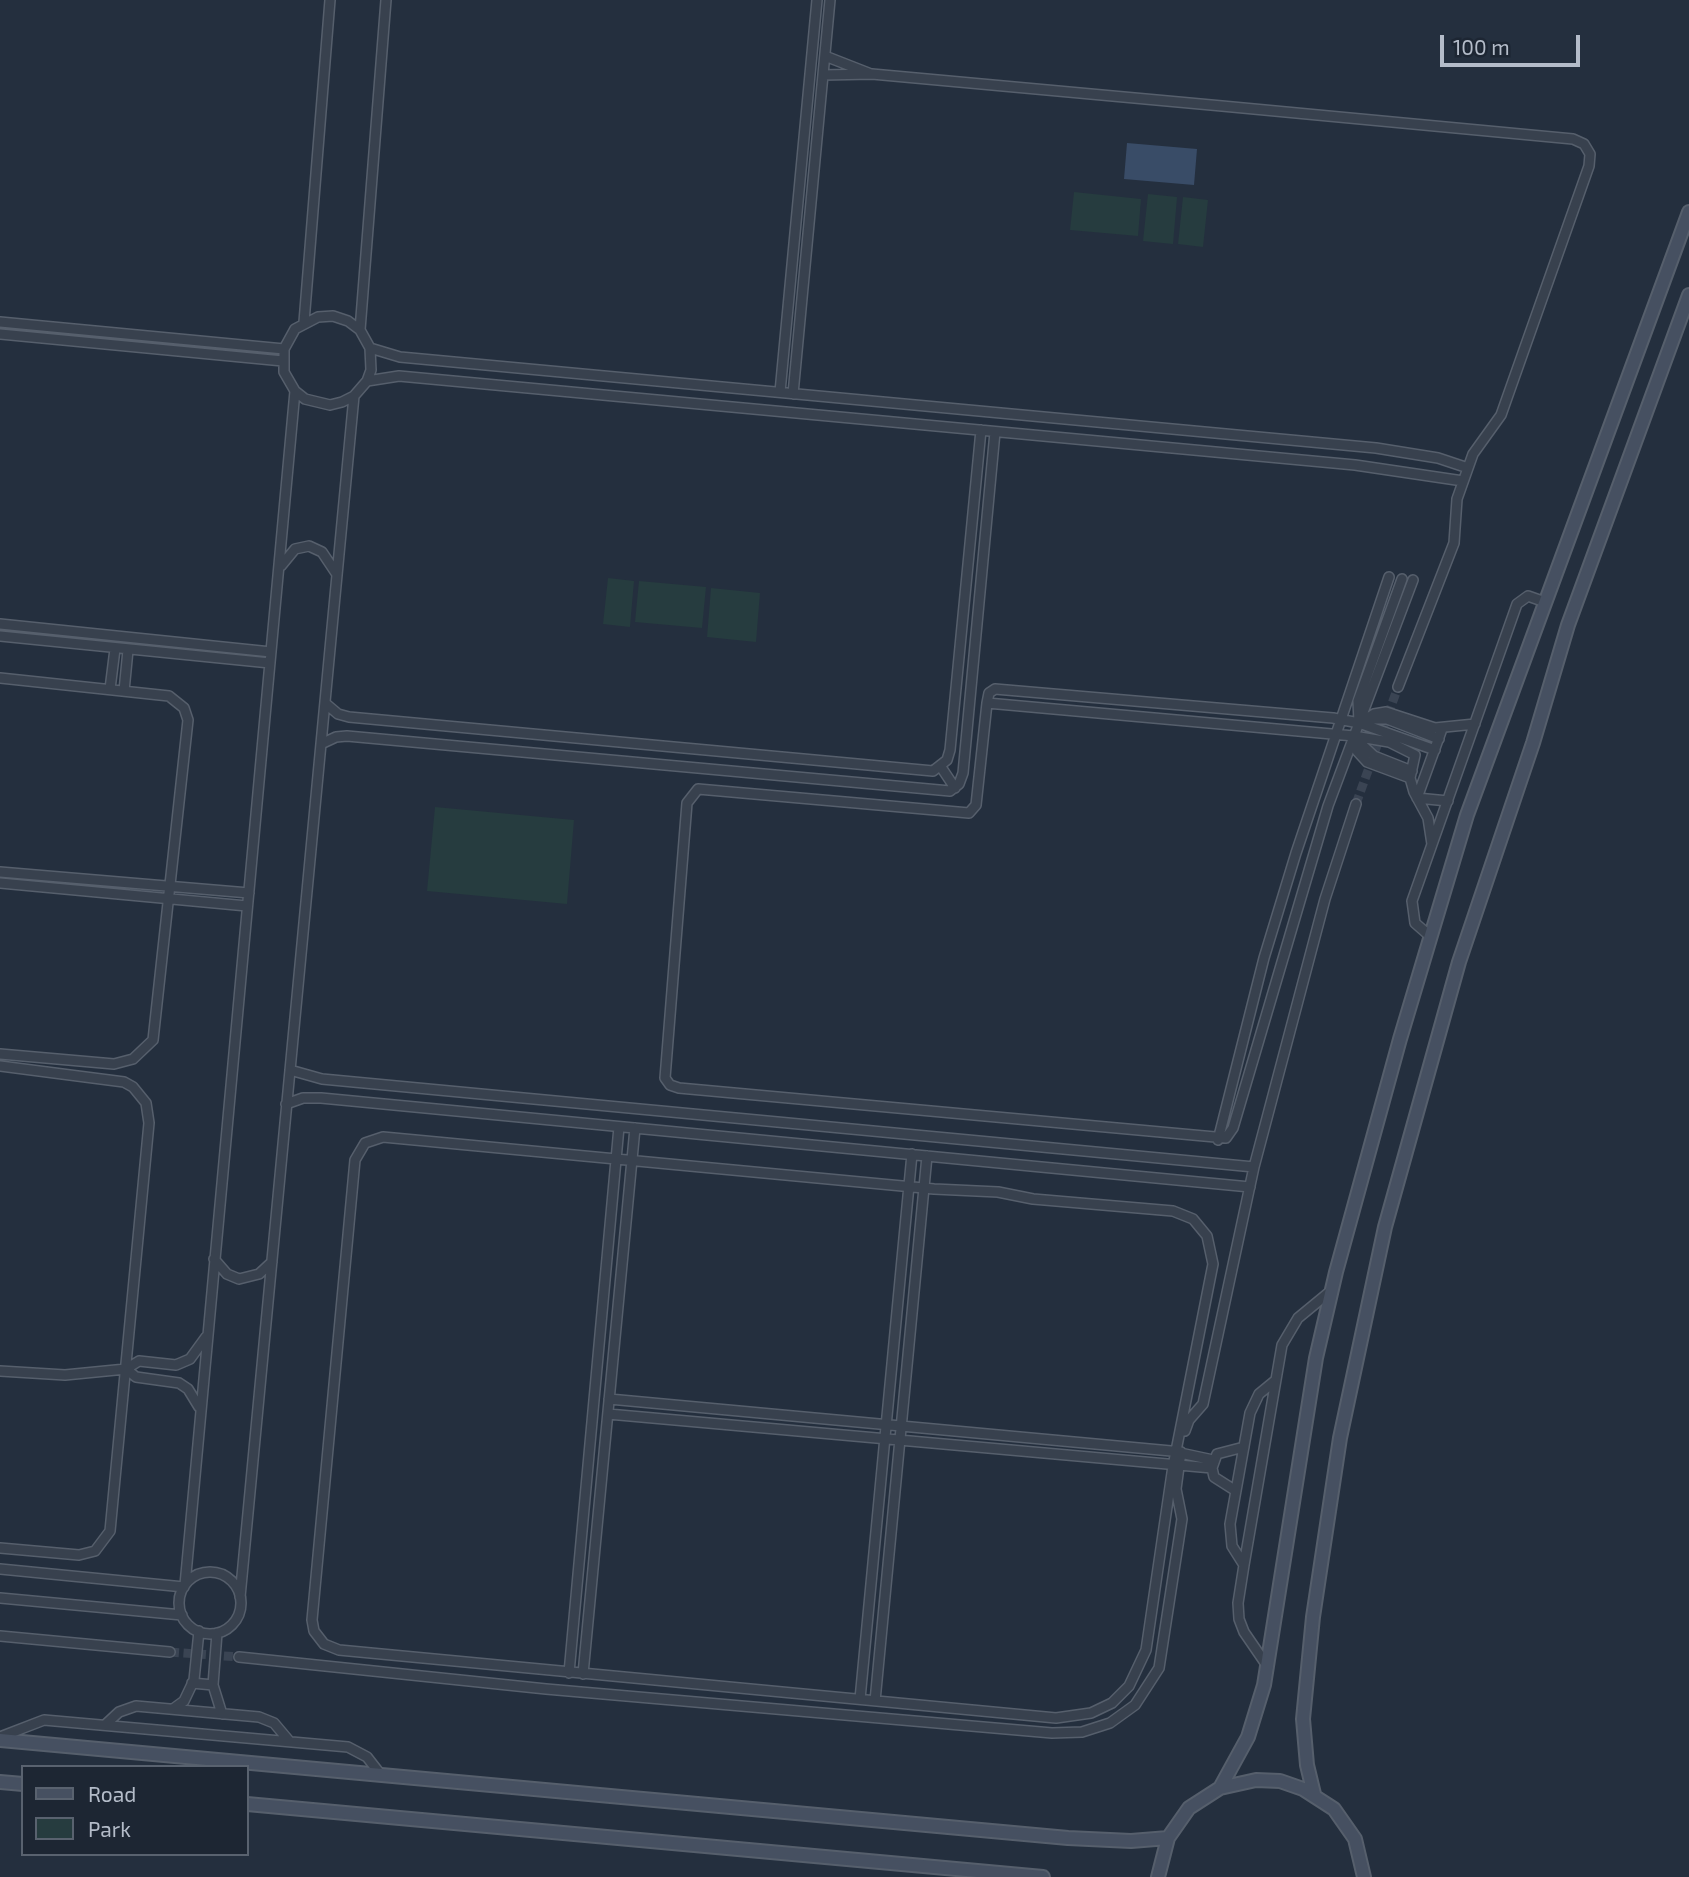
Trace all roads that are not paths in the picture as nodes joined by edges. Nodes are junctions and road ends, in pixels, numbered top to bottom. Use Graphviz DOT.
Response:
graph roads {
  1 [pos="330,0"];
  2 [pos="386,0"];
  3 [pos="817,0"];
  4 [pos="830,0"];
  5 [pos="825,56"];
  6 [pos="872,74"];
  7 [pos="823,75"];
  8 [pos="1689,212"];
  9 [pos="1689,295"];
  10 [pos="0,321"];
  11 [pos="304,323"];
  12 [pos="360,330"];
  13 [pos="0,334"];
  14 [pos="370,348"];
  15 [pos="284,349"];
  16 [pos="283,360"];
  17 [pos="531,369"];
  18 [pos="367,381"];
  19 [pos="529,388"];
  20 [pos="295,391"];
  21 [pos="780,392"];
  22 [pos="793,394"];
  23 [pos="354,396"];
  24 [pos="912,404"];
  25 [pos="910,424"];
  26 [pos="1114,424"];
  27 [pos="981,430"];
  28 [pos="995,432"];
  29 [pos="1112,443"];
  30 [pos="1393,451"];
  31 [pos="1468,468"];
  32 [pos="1391,470"];
  33 [pos="1463,481"];
  34 [pos="279,570"];
  35 [pos="337,574"];
  36 [pos="1390,578"];
  37 [pos="1402,579"];
  38 [pos="1413,580"];
  39 [pos="1545,601"];
  40 [pos="0,624"];
  41 [pos="0,636"];
  42 [pos="115,649"];
  43 [pos="128,650"];
  44 [pos="271,652"];
  45 [pos="270,663"];
  46 [pos="0,678"];
  47 [pos="1398,687"];
  48 [pos="110,689"];
  49 [pos="124,691"];
  50 [pos="325,703"];
  51 [pos="987,703"];
  52 [pos="1341,719"];
  53 [pos="1359,723"];
  54 [pos="1475,724"];
  55 [pos="455,727"];
  56 [pos="1441,734"];
  57 [pos="1337,735"];
  58 [pos="1354,736"];
  59 [pos="321,744"];
  60 [pos="453,746"];
  61 [pos="1435,750"];
  62 [pos="1327,763"];
  63 [pos="941,767"];
  64 [pos="894,768"];
  65 [pos="1342,769"];
  66 [pos="1411,775"];
  67 [pos="892,788"];
  68 [pos="955,788"];
  69 [pos="1417,798"];
  70 [pos="1448,801"];
  71 [pos="1356,804"];
  72 [pos="1432,844"];
  73 [pos="0,872"];
  74 [pos="0,883"];
  75 [pos="171,887"];
  76 [pos="249,893"];
  77 [pos="170,901"];
  78 [pos="247,906"];
  79 [pos="1431,937"];
  80 [pos="1239,1050"];
  81 [pos="0,1054"];
  82 [pos="1255,1056"];
  83 [pos="0,1066"];
  84 [pos="290,1070"];
  85 [pos="468,1093"];
  86 [pos="286,1104"];
  87 [pos="467,1113"];
  88 [pos="757,1120"];
  89 [pos="619,1126"];
  90 [pos="635,1128"];
  91 [pos="756,1139"];
  92 [pos="1218,1140"];
  93 [pos="1093,1152"];
  94 [pos="912,1154"];
  95 [pos="927,1156"];
  96 [pos="617,1159"];
  97 [pos="632,1160"];
  98 [pos="1254,1167"];
  99 [pos="1092,1172"];
  100 [pos="909,1186"];
  101 [pos="1250,1187"];
  102 [pos="923,1188"];
  103 [pos="214,1259"];
  104 [pos="272,1262"];
  105 [pos="1332,1290"];
  106 [pos="207,1336"];
  107 [pos="164,1364"];
  108 [pos="126,1369"];
  109 [pos="0,1371"];
  110 [pos="163,1379"];
  111 [pos="1276,1380"];
  112 [pos="609,1399"];
  113 [pos="200,1408"];
  114 [pos="608,1414"];
  115 [pos="886,1425"];
  116 [pos="901,1426"];
  117 [pos="885,1439"];
  118 [pos="900,1441"];
  119 [pos="1244,1447"];
  120 [pos="1178,1453"];
  121 [pos="1213,1464"];
  122 [pos="1176,1465"];
  123 [pos="1236,1491"];
  124 [pos="0,1548"];
  125 [pos="579,1560"];
  126 [pos="594,1562"];
  127 [pos="1244,1565"];
  128 [pos="0,1569"];
  129 [pos="185,1586"];
  130 [pos="240,1597"];
  131 [pos="0,1598"];
  132 [pos="182,1615"];
  133 [pos="199,1631"];
  134 [pos="217,1633"];
  135 [pos="0,1636"];
  136 [pos="170,1652"];
  137 [pos="239,1657"];
  138 [pos="1268,1667"];
  139 [pos="569,1673"];
  140 [pos="583,1674"];
  141 [pos="192,1683"];
  142 [pos="213,1685"];
  143 [pos="860,1699"];
  144 [pos="875,1701"];
  145 [pos="171,1709"];
  146 [pos="222,1714"];
  147 [pos="105,1726"];
  148 [pos="0,1739"];
  149 [pos="290,1742"];
  150 [pos="381,1775"];
  151 [pos="0,1782"];
  152 [pos="21,1784"];
  153 [pos="1220,1788"];
  154 [pos="1314,1794"];
  155 [pos="248,1804"];
  156 [pos="1168,1838"];
  157 [pos="1043,1877"];
  158 [pos="1158,1877"];
  159 [pos="1364,1877"];
  1 -- 11 [label="street"];
  2 -- 12 [label="street"];
  3 -- 21 [label="street"];
  4 -- 5 [label="street"];
  5 -- 6 [label="street"];
  5 -- 7 [label="street"];
  6 -- 7 [label="street"];
  6 -- 31 [label="street"];
  7 -- 22 [label="street"];
  8 -- 39 [label="main road"];
  9 -- 154 [label="main road"];
  10 -- 15 [label="street"];
  11 -- 12 [label="street"];
  11 -- 15 [label="street"];
  12 -- 14 [label="street"];
  13 -- 16 [label="street"];
  14 -- 17 [label="street"];
  14 -- 18 [label="street"];
  15 -- 16 [label="street"];
  16 -- 20 [label="street"];
  17 -- 19 [label="street"];
  17 -- 21 [label="street"];
  18 -- 19 [label="street"];
  18 -- 23 [label="street"];
  19 -- 25 [label="street"];
  20 -- 23 [label="street"];
  20 -- 34 [label="street"];
  21 -- 22 [label="street"];
  22 -- 24 [label="street"];
  23 -- 35 [label="street"];
  24 -- 25 [label="street"];
  24 -- 26 [label="street"];
  25 -- 27 [label="street"];
  26 -- 29 [label="street"];
  26 -- 30 [label="street"];
  27 -- 28 [label="street"];
  27 -- 63 [label="street"];
  28 -- 29 [label="street"];
  28 -- 68 [label="street"];
  29 -- 32 [label="street"];
  30 -- 31 [label="street"];
  30 -- 32 [label="street"];
  31 -- 33 [label="street"];
  32 -- 33 [label="street"];
  33 -- 47 [label="street"];
  34 -- 35 [label="street"];
  34 -- 44 [label="street"];
  35 -- 50 [label="street"];
  36 -- 52 [label="street"];
  37 -- 53 [label="street"];
  38 -- 53 [label="street"];
  39 -- 54 [label="street"];
  39 -- 79 [label="main road"];
  40 -- 44 [label="street"];
  41 -- 42 [label="street"];
  42 -- 43 [label="street"];
  42 -- 48 [label="street"];
  43 -- 45 [label="street"];
  43 -- 49 [label="street"];
  44 -- 45 [label="street"];
  45 -- 76 [label="street"];
  46 -- 48 [label="street"];
  48 -- 49 [label="street"];
  49 -- 75 [label="street"];
  50 -- 55 [label="street"];
  50 -- 59 [label="street"];
  51 -- 52 [label="street"];
  51 -- 57 [label="street"];
  51 -- 92 [label="street"];
  52 -- 53 [label="street"];
  52 -- 57 [label="street"];
  53 -- 56 [label="street"];
  53 -- 58 [label="street"];
  53 -- 61 [label="street"];
  54 -- 56 [label="street"];
  54 -- 70 [label="street"];
  55 -- 60 [label="street"];
  55 -- 64 [label="street"];
  56 -- 61 [label="street"];
  57 -- 58 [label="street"];
  57 -- 62 [label="street"];
  58 -- 65 [label="street"];
  58 -- 66 [label="street"];
  58 -- 66 [label="street"];
  59 -- 60 [label="street"];
  59 -- 84 [label="street"];
  60 -- 67 [label="street"];
  61 -- 69 [label="street"];
  62 -- 65 [label="street"];
  62 -- 80 [label="street"];
  63 -- 64 [label="street"];
  63 -- 68 [label="street"];
  64 -- 67 [label="street"];
  65 -- 82 [label="street"];
  66 -- 69 [label="street"];
  67 -- 68 [label="street"];
  69 -- 70 [label="street"];
  69 -- 72 [label="street"];
  70 -- 72 [label="street"];
  71 -- 98 [label="street"];
  72 -- 79 [label="street"];
  73 -- 75 [label="street"];
  74 -- 77 [label="street"];
  75 -- 76 [label="street"];
  75 -- 77 [label="street"];
  76 -- 78 [label="street"];
  77 -- 78 [label="street"];
  77 -- 81 [label="street"];
  78 -- 103 [label="street"];
  79 -- 105 [label="main road"];
  80 -- 82 [label="street"];
  80 -- 92 [label="street"];
  82 -- 92 [label="street"];
  83 -- 108 [label="street"];
  84 -- 85 [label="street"];
  84 -- 86 [label="street"];
  85 -- 87 [label="street"];
  85 -- 88 [label="street"];
  86 -- 87 [label="street"];
  86 -- 104 [label="street"];
  87 -- 89 [label="street"];
  88 -- 91 [label="street"];
  88 -- 93 [label="street"];
  89 -- 90 [label="street"];
  89 -- 96 [label="street"];
  90 -- 91 [label="street"];
  90 -- 97 [label="street"];
  91 -- 94 [label="street"];
  93 -- 98 [label="street"];
  93 -- 99 [label="street"];
  94 -- 95 [label="street"];
  94 -- 100 [label="street"];
  95 -- 99 [label="street"];
  95 -- 102 [label="street"];
  96 -- 97 [label="street"];
  96 -- 125 [label="street"];
  96 -- 139 [label="street"];
  97 -- 100 [label="street"];
  97 -- 112 [label="street"];
  98 -- 101 [label="street"];
  99 -- 101 [label="street"];
  100 -- 102 [label="street"];
  100 -- 115 [label="street"];
  101 -- 120 [label="street"];
  102 -- 116 [label="street"];
  102 -- 120 [label="street"];
  103 -- 104 [label="street"];
  103 -- 106 [label="street"];
  104 -- 130 [label="street"];
  105 -- 111 [label="street"];
  105 -- 138 [label="main road"];
  106 -- 107 [label="street"];
  106 -- 113 [label="street"];
  107 -- 108 [label="street"];
  107 -- 110 [label="street"];
  108 -- 109 [label="street"];
  108 -- 110 [label="street"];
  108 -- 124 [label="street"];
  110 -- 113 [label="street"];
  111 -- 119 [label="street"];
  111 -- 127 [label="street"];
  112 -- 114 [label="street"];
  112 -- 115 [label="street"];
  113 -- 129 [label="street"];
  114 -- 117 [label="street"];
  114 -- 126 [label="street"];
  115 -- 116 [label="street"];
  115 -- 117 [label="street"];
  116 -- 118 [label="street"];
  116 -- 120 [label="street"];
  117 -- 118 [label="street"];
  117 -- 143 [label="street"];
  118 -- 122 [label="street"];
  118 -- 144 [label="street"];
  119 -- 121 [label="street"];
  119 -- 123 [label="street"];
  120 -- 121 [label="street"];
  120 -- 122 [label="street"];
  121 -- 122 [label="street"];
  121 -- 123 [label="street"];
  122 -- 137 [label="street"];
  122 -- 144 [label="street"];
  123 -- 127 [label="street"];
  125 -- 126 [label="street"];
  125 -- 139 [label="street"];
  126 -- 140 [label="street"];
  127 -- 138 [label="street"];
  128 -- 129 [label="street"];
  129 -- 130 [label="street"];
  129 -- 132 [label="street"];
  130 -- 134 [label="street"];
  131 -- 132 [label="street"];
  132 -- 133 [label="street"];
  133 -- 134 [label="street"];
  133 -- 141 [label="street"];
  134 -- 142 [label="street"];
  135 -- 136 [label="street"];
  138 -- 153 [label="main road"];
  139 -- 140 [label="street"];
  140 -- 143 [label="street"];
  141 -- 142 [label="street"];
  141 -- 145 [label="street"];
  142 -- 146 [label="street"];
  143 -- 144 [label="street"];
  145 -- 146 [label="street"];
  145 -- 147 [label="street"];
  146 -- 149 [label="street"];
  147 -- 148 [label="street"];
  147 -- 149 [label="street"];
  148 -- 150 [label="main road"];
  149 -- 150 [label="street"];
  150 -- 156 [label="main road"];
  151 -- 152 [label="main road"];
  153 -- 154 [label="main road"];
  153 -- 156 [label="main road"];
  154 -- 159 [label="main road"];
  155 -- 157 [label="main road"];
  156 -- 158 [label="main road"];
}
